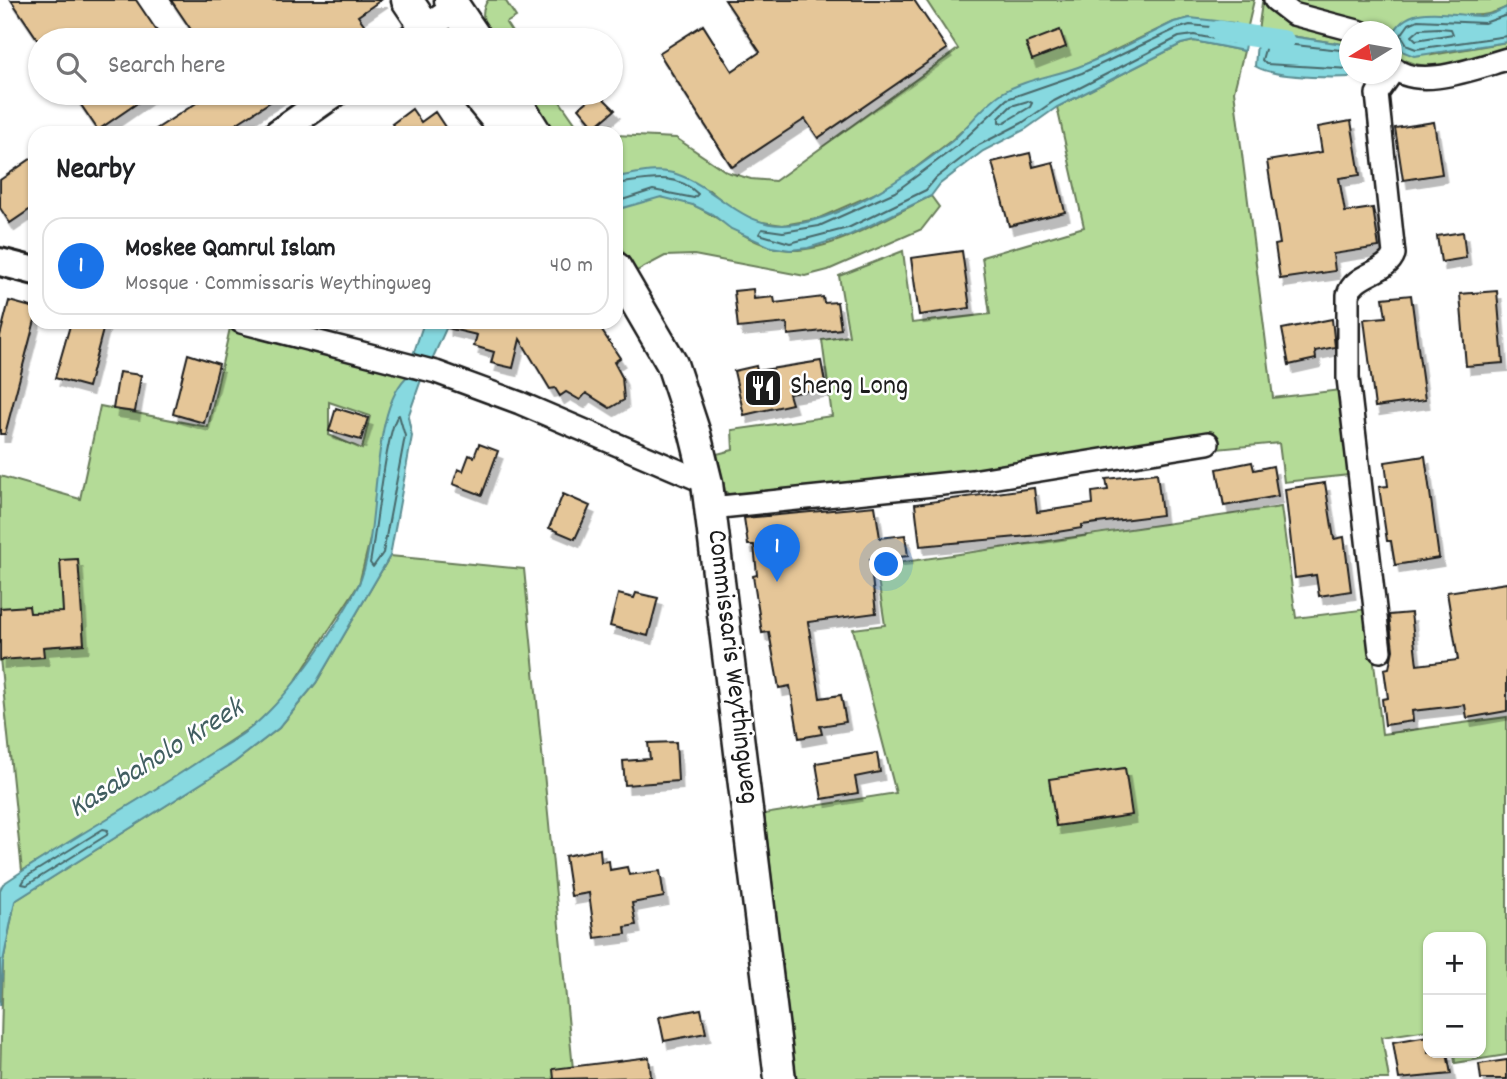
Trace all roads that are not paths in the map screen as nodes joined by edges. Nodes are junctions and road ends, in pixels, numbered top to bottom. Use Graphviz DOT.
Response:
graph roads {
  1 [pos="407,0"];
  2 [pos="1275,0"];
  3 [pos="458,3"];
  4 [pos="1339,26"];
  5 [pos="419,28"];
  6 [pos="431,28"];
  7 [pos="471,28"];
  8 [pos="1507,59"];
  9 [pos="1402,74"];
  10 [pos="1383,84"];
  11 [pos="318,105"];
  12 [pos="485,105"];
  13 [pos="518,105"];
  14 [pos="288,126"];
  15 [pos="502,126"];
  16 [pos="532,126"];
  17 [pos="0,262"];
  18 [pos="28,269"];
  19 [pos="623,280"];
  20 [pos="269,329"];
  21 [pos="1208,443"];
  22 [pos="709,496"];
  23 [pos="1380,651"];
  24 [pos="780,1079"];
  1 -- 5 [label="main road"];
  2 -- 4 [label="street"];
  3 -- 6 [label="street"];
  3 -- 7 [label="main road"];
  8 -- 9 [label="street"];
  10 -- 23 [label="street"];
  11 -- 14 [label="street"];
  12 -- 15 [label="main road"];
  13 -- 16 [label="main road"];
  17 -- 18 [label="street"];
  19 -- 22 [label="main road, Commissaris Weythingweg"];
  20 -- 22 [label="street"];
  21 -- 22 [label="street"];
  22 -- 24 [label="main road, Commissaris Weythingweg"];
}
